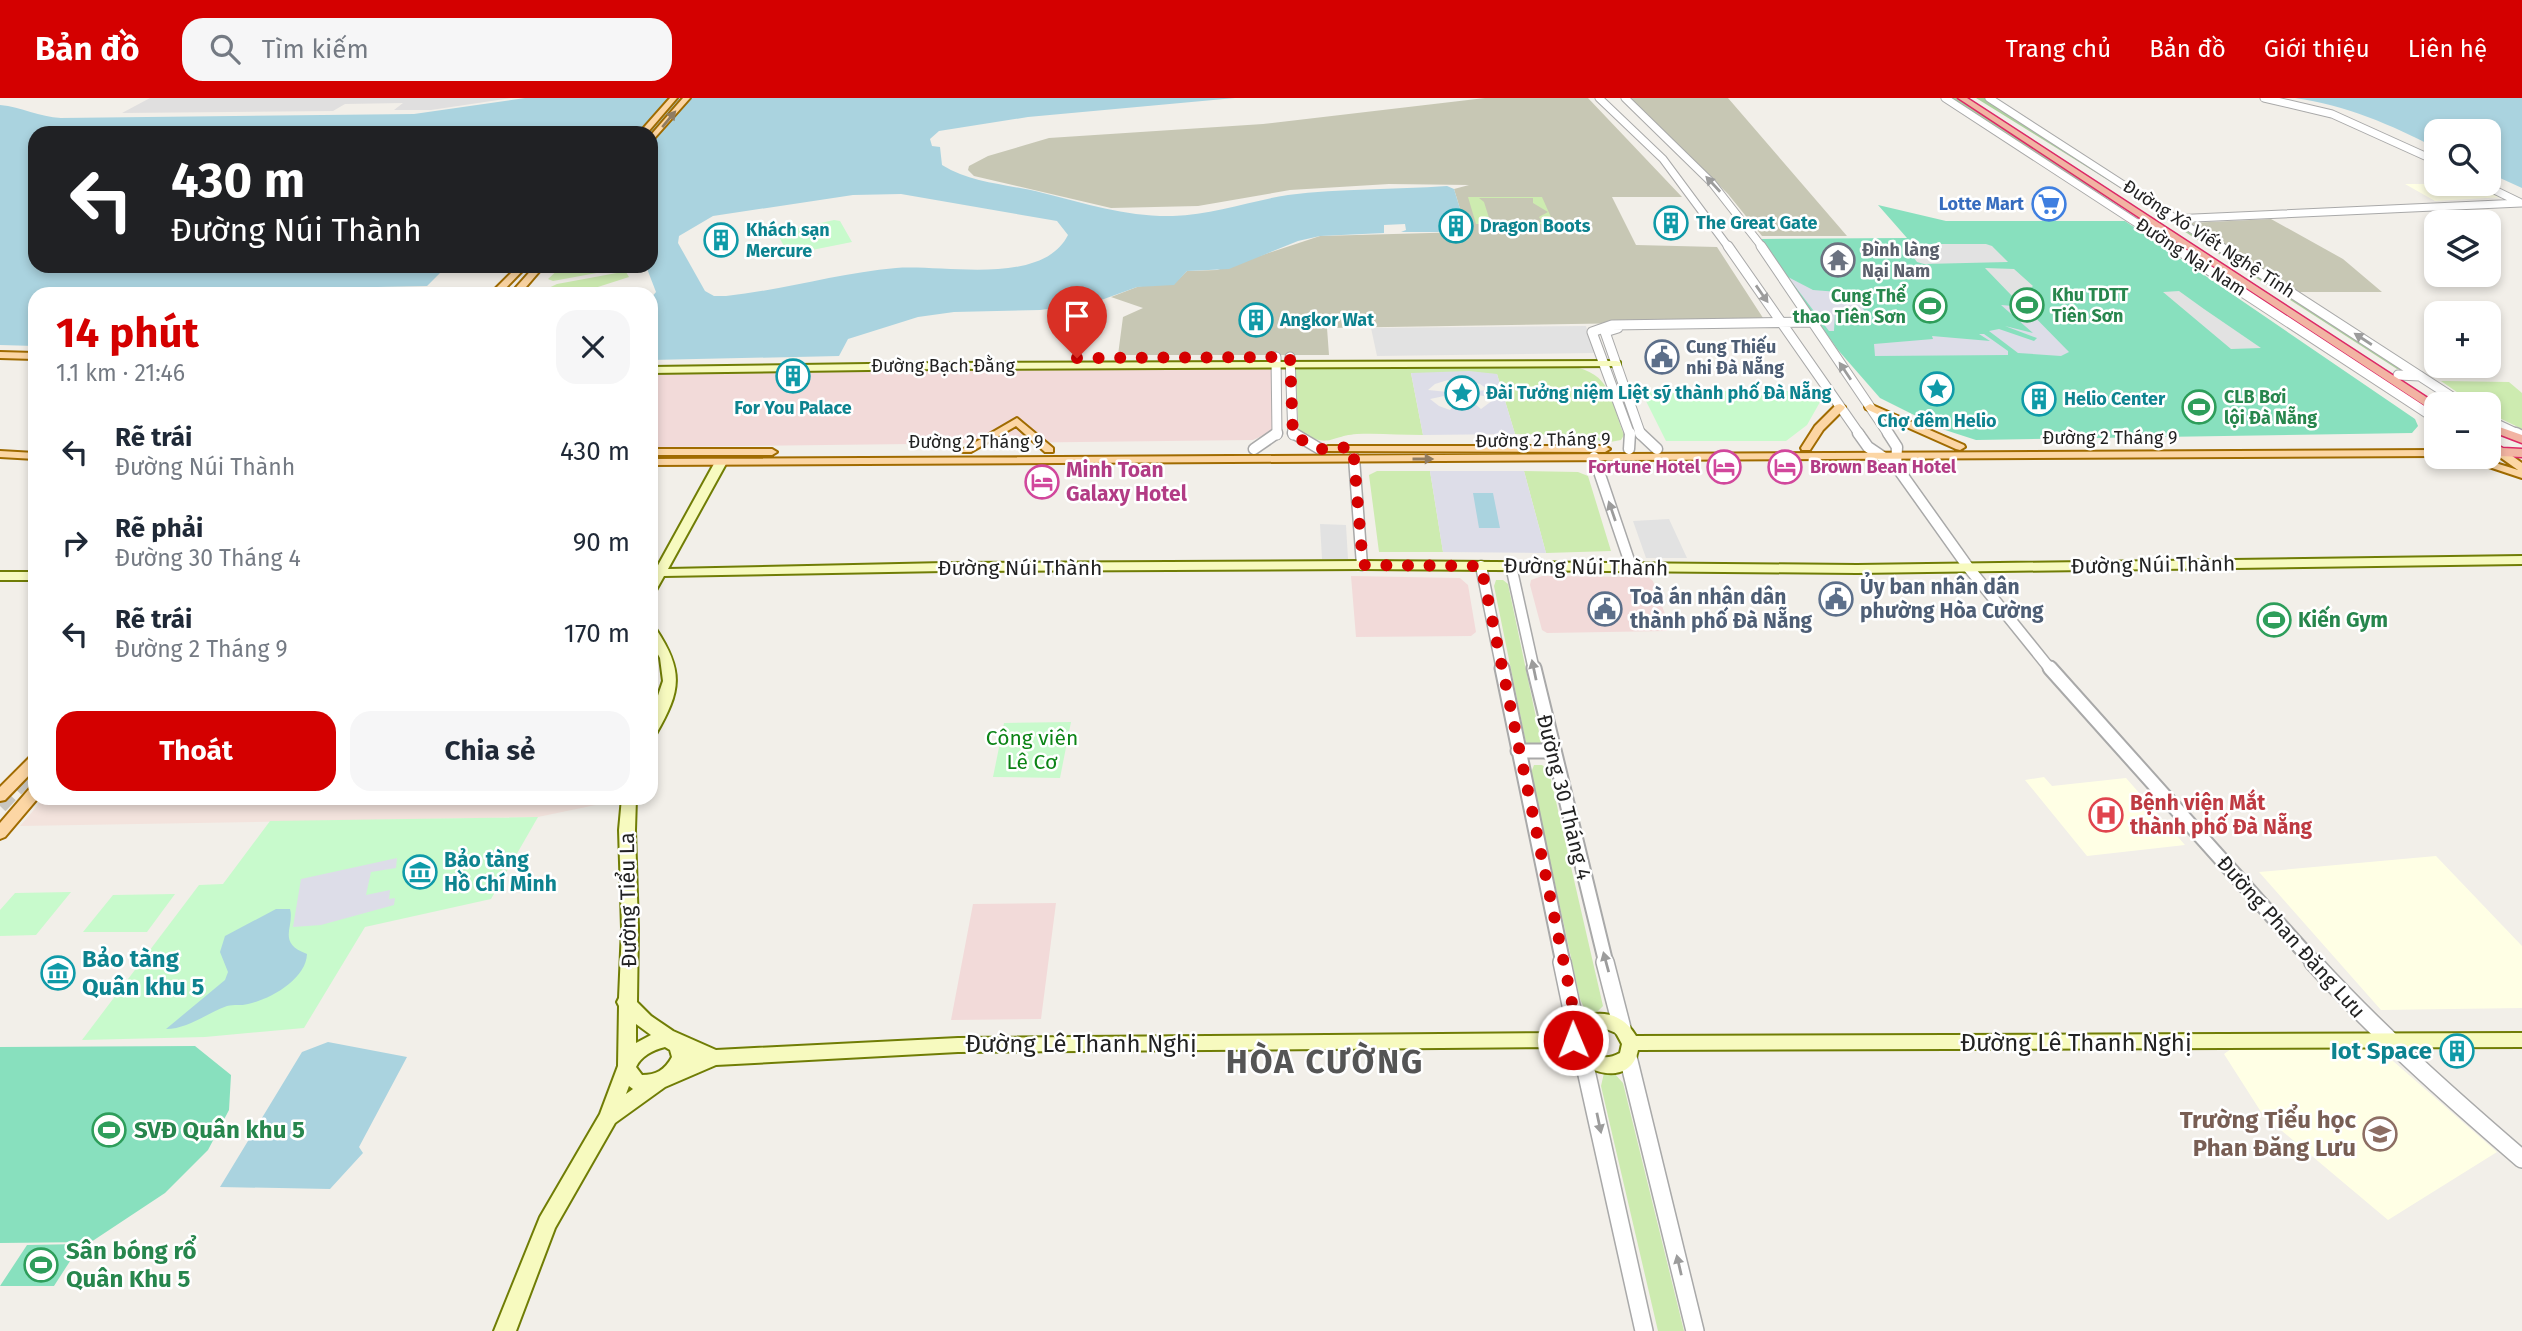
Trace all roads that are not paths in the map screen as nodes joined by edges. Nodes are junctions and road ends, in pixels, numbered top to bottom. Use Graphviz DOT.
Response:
graph roads {
  1 [pos="674,98"];
  2 [pos="687,98"];
  3 [pos="1599,98"];
  4 [pos="1625,98"];
  5 [pos="1945,98"];
  6 [pos="1962,98"];
  7 [pos="1971,98"];
  8 [pos="1989,98"];
  9 [pos="2264,98"];
  10 [pos="649,126"];
  11 [pos="658,133"];
  12 [pos="2424,155"];
  13 [pos="2501,193"];
  14 [pos="2522,203"];
  15 [pos="2153,219"];
  16 [pos="2174,219"];
  17 [pos="2135,220"];
  18 [pos="517,273"];
  19 [pos="533,273"];
  20 [pos="530,276"];
  21 [pos="513,277"];
  22 [pos="502,287"];
  23 [pos="505,287"];
  24 [pos="517,287"];
  25 [pos="520,287"];
  26 [pos="1783,324"];
  27 [pos="1814,324"];
  28 [pos="2326,346"];
  29 [pos="0,355"];
  30 [pos="28,356"];
  31 [pos="1276,360"];
  32 [pos="1290,360"];
  33 [pos="1600,360"];
  34 [pos="1615,360"];
  35 [pos="658,363"];
  36 [pos="696,364"];
  37 [pos="2373,367"];
  38 [pos="658,369"];
  39 [pos="2398,375"];
  40 [pos="2420,376"];
  41 [pos="1277,391"];
  42 [pos="1291,391"];
  43 [pos="2445,392"];
  44 [pos="2424,395"];
  45 [pos="2424,397"];
  46 [pos="1840,407"];
  47 [pos="1870,407"];
  48 [pos="2424,410"];
  49 [pos="2501,427"];
  50 [pos="2501,431"];
  51 [pos="2522,438"];
  52 [pos="0,446"];
  53 [pos="2424,446"];
  54 [pos="2424,446"];
  55 [pos="1868,447"];
  56 [pos="1961,447"];
  57 [pos="1806,448"];
  58 [pos="28,449"];
  59 [pos="1254,449"];
  60 [pos="1321,449"];
  61 [pos="1629,449"];
  62 [pos="1657,449"];
  63 [pos="967,450"];
  64 [pos="1049,450"];
  65 [pos="2501,450"];
  66 [pos="28,451"];
  67 [pos="2501,452"];
  68 [pos="2521,452"];
  69 [pos="1354,453"];
  70 [pos="1593,453"];
  71 [pos="0,454"];
  72 [pos="1009,455"];
  73 [pos="658,457"];
  74 [pos="658,457"];
  75 [pos="1881,457"];
  76 [pos="1896,457"];
  77 [pos="721,462"];
  78 [pos="2501,468"];
  79 [pos="2522,468"];
  80 [pos="2522,475"];
  81 [pos="2522,560"];
  82 [pos="1363,565"];
  83 [pos="1481,566"];
  84 [pos="1511,566"];
  85 [pos="1631,566"];
  86 [pos="1968,567"];
  87 [pos="658,570"];
  88 [pos="658,573"];
  89 [pos="0,576"];
  90 [pos="28,576"];
  91 [pos="658,641"];
  92 [pos="658,711"];
  93 [pos="1518,751"];
  94 [pos="1552,751"];
  95 [pos="28,767"];
  96 [pos="0,796"];
  97 [pos="28,800"];
  98 [pos="629,805"];
  99 [pos="1,829"];
  100 [pos="626,1002"];
  101 [pos="1574,1034"];
  102 [pos="2522,1040"];
  103 [pos="672,1041"];
  104 [pos="2387,1041"];
  105 [pos="1627,1043"];
  106 [pos="1583,1057"];
  107 [pos="715,1058"];
  108 [pos="627,1068"];
  109 [pos="659,1081"];
  110 [pos="608,1117"];
  111 [pos="2522,1159"];
  112 [pos="505,1331"];
  113 [pos="1644,1331"];
  114 [pos="1695,1331"];
  1 -- 10 [label="main road"];
  11 -- 2 [label="main road, one-way"];
  3 -- 26 [label="street, one-way"];
  27 -- 4 [label="street, Đường Phan Đăng Lưu, one-way"];
  5 -- 17 [label="street, Đường Nại Nam"];
  6 -- 15 [label="highway, Đường Xô Viết Nghệ Tĩnh"];
  7 -- 15 [label="highway, Đường Xô Viết Nghệ Tĩnh"];
  8 -- 16 [label="street"];
  9 -- 12 [label="street"];
  13 -- 14 [label="street"];
  14 -- 16 [label="street"];
  15 -- 16 [label="street"];
  15 -- 17 [label="street"];
  15 -- 37 [label="highway, Đường Xô Viết Nghệ Tĩnh"];
  15 -- 39 [label="highway, Đường Xô Viết Nghệ Tĩnh"];
  40 -- 16 [label="street, one-way"];
  17 -- 28 [label="street, Đường Nại Nam"];
  18 -- 21 [label="main road"];
  19 -- 20 [label="main road"];
  20 -- 24 [label="main road"];
  20 -- 25 [label="main road"];
  21 -- 22 [label="main road"];
  21 -- 23 [label="main road"];
  26 -- 27 [label="street"];
  26 -- 33 [label="street"];
  26 -- 34 [label="street"];
  26 -- 46 [label="street"];
  47 -- 27 [label="street, Đường Phan Đăng Lưu, one-way"];
  28 -- 37 [label="highway"];
  28 -- 48 [label="street, Đường Nại Nam"];
  29 -- 30 [label="main road"];
  31 -- 32 [label="main road, Đường Bạch Đằng"];
  31 -- 36 [label="main road, Đường Bạch Đằng"];
  31 -- 41 [label="street"];
  32 -- 33 [label="main road, Đường Bạch Đằng"];
  32 -- 42 [label="street"];
  33 -- 34 [label="main road, Đường Bạch Đằng"];
  33 -- 61 [label="street"];
  34 -- 62 [label="street"];
  35 -- 36 [label="main road, Đường Bạch Đằng"];
  36 -- 38 [label="main road, Đường Bạch Đằng"];
  37 -- 45 [label="highway, Đường Xô Viết Nghệ Tĩnh"];
  39 -- 40 [label="street"];
  39 -- 44 [label="highway, Đường Xô Viết Nghệ Tĩnh"];
  40 -- 43 [label="street"];
  41 -- 42 [label="street"];
  41 -- 59 [label="street"];
  42 -- 60 [label="street"];
  46 -- 55 [label="street"];
  46 -- 57 [label="main road"];
  47 -- 56 [label="main road"];
  47 -- 76 [label="street, Đường Phan Đăng Lưu"];
  49 -- 51 [label="street"];
  50 -- 51 [label="highway"];
  52 -- 58 [label="main road"];
  53 -- 56 [label="main road, Đường 2 Tháng 9"];
  54 -- 76 [label="main road, Đường 2 Tháng 9"];
  55 -- 57 [label="main road, Đường 2 Tháng 9"];
  55 -- 75 [label="street"];
  55 -- 76 [label="main road, Đường 2 Tháng 9"];
  56 -- 76 [label="main road, Đường 2 Tháng 9"];
  57 -- 62 [label="main road, Đường 2 Tháng 9"];
  59 -- 60 [label="main road, Đường 2 Tháng 9"];
  59 -- 64 [label="main road, Đường 2 Tháng 9"];
  60 -- 69 [label="main road, Đường 2 Tháng 9"];
  61 -- 62 [label="main road, Đường 2 Tháng 9"];
  61 -- 70 [label="main road, Đường 2 Tháng 9"];
  63 -- 64 [label="main road"];
  63 -- 72 [label="main road, Đường 2 Tháng 9"];
  63 -- 73 [label="main road, Đường 2 Tháng 9"];
  64 -- 72 [label="main road, Đường 2 Tháng 9"];
  65 -- 68 [label="highway"];
  66 -- 71 [label="main road"];
  67 -- 79 [label="main road"];
  69 -- 70 [label="main road, Đường 2 Tháng 9"];
  69 -- 72 [label="main road, Đường 2 Tháng 9"];
  69 -- 82 [label="street"];
  70 -- 75 [label="main road, Đường 2 Tháng 9"];
  85 -- 70 [label="street, one-way"];
  72 -- 77 [label="main road, Đường 2 Tháng 9"];
  74 -- 77 [label="main road, Đường 2 Tháng 9"];
  75 -- 76 [label="main road, Đường 2 Tháng 9"];
  76 -- 86 [label="street, Đường Phan Đăng Lưu"];
  77 -- 87 [label="main road"];
  78 -- 80 [label="main road"];
  81 -- 86 [label="main road, Đường Núi Thành"];
  82 -- 83 [label="main road, Đường Núi Thành"];
  82 -- 88 [label="main road, Đường Núi Thành"];
  83 -- 84 [label="main road, Đường Núi Thành"];
  83 -- 93 [label="street, Đường 30 Tháng 4"];
  84 -- 85 [label="main road, Đường Núi Thành"];
  94 -- 84 [label="street, Đường 30 Tháng 4, one-way"];
  85 -- 86 [label="main road, Đường Núi Thành"];
  86 -- 104 [label="street, Đường Phan Đăng Lưu"];
  89 -- 90 [label="main road"];
  91 -- 92 [label="main road"];
  93 -- 94 [label="street"];
  93 -- 101 [label="street, Đường 30 Tháng 4"];
  105 -- 94 [label="street, Đường 30 Tháng 4, one-way"];
  95 -- 96 [label="main road"];
  97 -- 99 [label="main road"];
  98 -- 100 [label="main road, Đường Tiểu La"];
  100 -- 103 [label="main road"];
  100 -- 108 [label="main road, Đường Tiểu La"];
  101 -- 105 [label="main road"];
  101 -- 106 [label="main road"];
  101 -- 107 [label="main road, Đường Lê Thanh Nghị"];
  102 -- 104 [label="main road, Đường Lê Thanh Nghị"];
  103 -- 107 [label="main road, Đường Lê Thanh Nghị"];
  103 -- 108 [label="main road"];
  103 -- 109 [label="main road"];
  104 -- 105 [label="main road, Đường Lê Thanh Nghị"];
  104 -- 111 [label="street, Đường Phan Đăng Lưu"];
  105 -- 106 [label="main road"];
  114 -- 105 [label="street, Đường 30 Tháng 4, one-way"];
  106 -- 113 [label="street, one-way"];
  107 -- 109 [label="main road, Đường Lê Thanh Nghị"];
  108 -- 109 [label="main road"];
  108 -- 110 [label="main road, Đường Tiểu La"];
  109 -- 110 [label="main road, Đường Tiểu La"];
  110 -- 112 [label="main road, Đường Tiểu La"];
}
